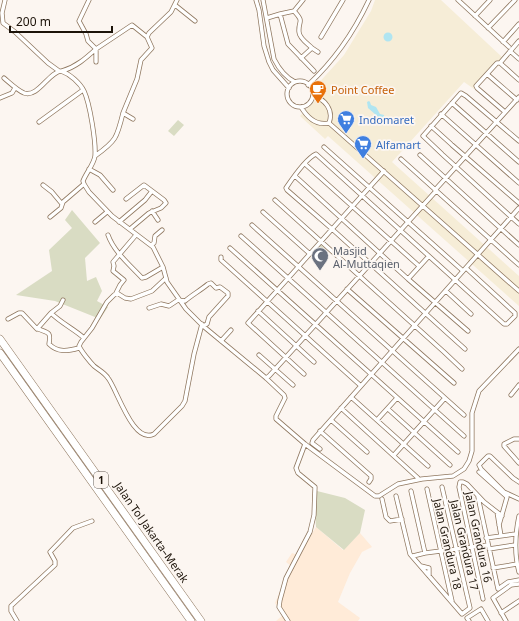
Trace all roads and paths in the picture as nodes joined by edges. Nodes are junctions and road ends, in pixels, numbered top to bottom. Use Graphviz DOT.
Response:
graph roads {
  1 [pos="5,0"];
  2 [pos="89,0"];
  3 [pos="177,0"];
  4 [pos="256,0"];
  5 [pos="263,0"];
  6 [pos="303,0"];
  7 [pos="343,0"];
  8 [pos="369,0"];
  9 [pos="490,0"];
  10 [pos="515,0"];
  11 [pos="461,1"];
  12 [pos="519,4"];
  13 [pos="175,5"];
  14 [pos="294,11"];
  15 [pos="280,14"];
  16 [pos="475,16"];
  17 [pos="267,18"];
  18 [pos="195,21"];
  19 [pos="519,24"];
  20 [pos="2,25"];
  21 [pos="488,28"];
  22 [pos="147,37"];
  23 [pos="321,37"];
  24 [pos="519,41"];
  25 [pos="503,42"];
  26 [pos="96,48"];
  27 [pos="312,48"];
  28 [pos="509,49"];
  29 [pos="318,52"];
  30 [pos="301,58"];
  31 [pos="519,59"];
  32 [pos="96,62"];
  33 [pos="500,63"];
  34 [pos="314,70"];
  35 [pos="61,71"];
  36 [pos="487,74"];
  37 [pos="4,78"];
  38 [pos="519,80"];
  39 [pos="295,82"];
  40 [pos="308,85"];
  41 [pos="15,88"];
  42 [pos="289,88"];
  43 [pos="83,90"];
  44 [pos="313,96"];
  45 [pos="0,98"];
  46 [pos="518,98"];
  47 [pos="452,103"];
  48 [pos="301,107"];
  49 [pos="505,112"];
  50 [pos="123,113"];
  51 [pos="441,114"];
  52 [pos="133,119"];
  53 [pos="39,122"];
  54 [pos="329,122"];
  55 [pos="497,122"];
  56 [pos="431,126"];
  57 [pos="486,133"];
  58 [pos="519,142"];
  59 [pos="476,145"];
  60 [pos="324,147"];
  61 [pos="420,155"];
  62 [pos="95,156"];
  63 [pos="466,157"];
  64 [pos="401,159"];
  65 [pos="519,162"];
  66 [pos="305,164"];
  67 [pos="456,167"];
  68 [pos="89,169"];
  69 [pos="384,171"];
  70 [pos="295,176"];
  71 [pos="445,178"];
  72 [pos="519,183"];
  73 [pos="84,184"];
  74 [pos="43,185"];
  75 [pos="370,187"];
  76 [pos="113,190"];
  77 [pos="436,190"];
  78 [pos="152,191"];
  79 [pos="363,195"];
  80 [pos="126,199"];
  81 [pos="275,200"];
  82 [pos="519,203"];
  83 [pos="62,204"];
  84 [pos="423,205"];
  85 [pos="352,206"];
  86 [pos="519,208"];
  87 [pos="152,211"];
  88 [pos="107,212"];
  89 [pos="263,212"];
  90 [pos="50,217"];
  91 [pos="511,217"];
  92 [pos="342,218"];
  93 [pos="158,220"];
  94 [pos="95,222"];
  95 [pos="119,222"];
  96 [pos="408,222"];
  97 [pos="519,224"];
  98 [pos="252,225"];
  99 [pos="130,229"];
  100 [pos="332,229"];
  101 [pos="501,229"];
  102 [pos="162,230"];
  103 [pos="400,230"];
  104 [pos="108,235"];
  105 [pos="136,235"];
  106 [pos="241,236"];
  107 [pos="491,240"];
  108 [pos="390,241"];
  109 [pos="321,242"];
  110 [pos="151,245"];
  111 [pos="519,245"];
  112 [pos="230,248"];
  113 [pos="379,253"];
  114 [pos="310,254"];
  115 [pos="478,254"];
  116 [pos="120,255"];
  117 [pos="429,256"];
  118 [pos="221,257"];
  119 [pos="370,264"];
  120 [pos="519,265"];
  121 [pos="419,266"];
  122 [pos="163,267"];
  123 [pos="298,267"];
  124 [pos="465,270"];
  125 [pos="358,276"];
  126 [pos="166,278"];
  127 [pos="288,279"];
  128 [pos="408,279"];
  129 [pos="456,280"];
  130 [pos="278,289"];
  131 [pos="347,289"];
  132 [pos="446,291"];
  133 [pos="519,291"];
  134 [pos="116,293"];
  135 [pos="63,300"];
  136 [pos="178,300"];
  137 [pos="268,301"];
  138 [pos="336,301"];
  139 [pos="436,303"];
  140 [pos="149,308"];
  141 [pos="258,311"];
  142 [pos="326,312"];
  143 [pos="51,313"];
  144 [pos="426,314"];
  145 [pos="471,314"];
  146 [pos="8,319"];
  147 [pos="316,324"];
  148 [pos="202,325"];
  149 [pos="415,326"];
  150 [pos="38,329"];
  151 [pos="231,330"];
  152 [pos="468,331"];
  153 [pos="306,335"];
  154 [pos="84,338"];
  155 [pos="0,339"];
  156 [pos="403,339"];
  157 [pos="221,341"];
  158 [pos="296,346"];
  159 [pos="79,348"];
  160 [pos="465,349"];
  161 [pos="519,349"];
  162 [pos="392,352"];
  163 [pos="0,353"];
  164 [pos="259,354"];
  165 [pos="286,357"];
  166 [pos="314,362"];
  167 [pos="381,363"];
  168 [pos="275,369"];
  169 [pos="462,369"];
  170 [pos="304,374"];
  171 [pos="371,374"];
  172 [pos="266,378"];
  173 [pos="454,383"];
  174 [pos="293,385"];
  175 [pos="361,386"];
  176 [pos="519,386"];
  177 [pos="511,395"];
  178 [pos="351,397"];
  179 [pos="397,398"];
  180 [pos="445,398"];
  181 [pos="341,408"];
  182 [pos="388,409"];
  183 [pos="434,410"];
  184 [pos="464,415"];
  185 [pos="331,420"];
  186 [pos="377,420"];
  187 [pos="424,421"];
  188 [pos="320,431"];
  189 [pos="414,433"];
  190 [pos="464,436"];
  191 [pos="518,439"];
  192 [pos="305,444"];
  193 [pos="403,445"];
  194 [pos="320,449"];
  195 [pos="367,452"];
  196 [pos="458,452"];
  197 [pos="394,455"];
  198 [pos="519,463"];
  199 [pos="450,465"];
  200 [pos="428,466"];
  201 [pos="479,472"];
  202 [pos="418,478"];
  203 [pos="369,482"];
  204 [pos="519,482"];
  205 [pos="442,487"];
  206 [pos="427,489"];
  207 [pos="411,491"];
  208 [pos="396,496"];
  209 [pos="478,497"];
  210 [pos="382,499"];
  211 [pos="519,499"];
  212 [pos="484,502"];
  213 [pos="479,504"];
  214 [pos="497,512"];
  215 [pos="502,516"];
  216 [pos="519,516"];
  217 [pos="402,519"];
  218 [pos="92,521"];
  219 [pos="499,525"];
  220 [pos="515,534"];
  221 [pos="501,536"];
  222 [pos="486,538"];
  223 [pos="517,539"];
  224 [pos="488,545"];
  225 [pos="515,546"];
  226 [pos="472,548"];
  227 [pos="489,549"];
  228 [pos="457,550"];
  229 [pos="441,551"];
  230 [pos="425,553"];
  231 [pos="413,556"];
  232 [pos="517,564"];
  233 [pos="493,568"];
  234 [pos="519,572"];
  235 [pos="519,580"];
  236 [pos="519,584"];
  237 [pos="484,599"];
  238 [pos="519,601"];
  239 [pos="452,602"];
  240 [pos="501,613"];
  241 [pos="468,619"];
  242 [pos="17,621"];
  243 [pos="191,621"];
  244 [pos="201,621"];
  245 [pos="288,621"];
  246 [pos="488,621"];
  247 [pos="506,621"];
  1 -- 20 [label="street"];
  2 -- 26 [label="street"];
  3 -- 13 [label="street"];
  4 -- 42 [label="street"];
  5 -- 17 [label="street"];
  6 -- 14 [label="street"];
  7 -- 23 [label="street"];
  8 -- 40 [label="street"];
  9 -- 16 [label="street"];
  10 -- 12 [label="street"];
  10 -- 21 [label="street"];
  11 -- 16 [label="street"];
  13 -- 18 [label="street"];
  13 -- 22 [label="street"];
  14 -- 15 [label="street"];
  14 -- 27 [label="street"];
  15 -- 17 [label="street"];
  15 -- 30 [label="street"];
  16 -- 21 [label="street"];
  17 -- 39 [label="street"];
  19 -- 25 [label="street"];
  20 -- 35 [label="street"];
  21 -- 25 [label="street"];
  22 -- 26 [label="street"];
  22 -- 50 [label="street"];
  24 -- 28 [label="street"];
  25 -- 28 [label="street"];
  26 -- 32 [label="street"];
  26 -- 35 [label="street"];
  27 -- 29 [label="street"];
  27 -- 30 [label="street"];
  28 -- 31 [label="street"];
  28 -- 33 [label="street"];
  30 -- 34 [label="street"];
  33 -- 36 [label="street"];
  33 -- 38 [label="street"];
  35 -- 41 [label="street"];
  35 -- 43 [label="street"];
  36 -- 46 [label="street"];
  36 -- 49 [label="street"];
  37 -- 41 [label="street"];
  39 -- 40 [label="street"];
  39 -- 42 [label="street"];
  40 -- 44 [label="street"];
  41 -- 45 [label="street"];
  42 -- 48 [label="street"];
  43 -- 53 [label="street"];
  43 -- 62 [label="street"];
  44 -- 48 [label="street"];
  44 -- 54 [label="street"];
  46 -- 49 [label="street"];
  47 -- 51 [label="street"];
  47 -- 55 [label="street"];
  47 -- 57 [label="street"];
  48 -- 54 [label="street"];
  49 -- 55 [label="street"];
  50 -- 52 [label="street"];
  50 -- 62 [label="street"];
  51 -- 56 [label="street"];
  51 -- 59 [label="street"];
  54 -- 69 [label="street"];
  55 -- 57 [label="street"];
  55 -- 58 [label="street"];
  56 -- 63 [label="street"];
  56 -- 67 [label="street"];
  57 -- 59 [label="street"];
  57 -- 65 [label="street"];
  59 -- 63 [label="street"];
  59 -- 72 [label="street"];
  60 -- 75 [label="street"];
  61 -- 71 [label="street"];
  62 -- 68 [label="street"];
  63 -- 67 [label="street"];
  63 -- 82 [label="street"];
  64 -- 77 [label="street"];
  66 -- 70 [label="street"];
  66 -- 79 [label="street"];
  66 -- 85 [label="street"];
  67 -- 71 [label="street"];
  67 -- 91 [label="street"];
  68 -- 73 [label="street"];
  68 -- 76 [label="street"];
  69 -- 75 [label="street"];
  69 -- 84 [label="street"];
  70 -- 92 [label="street"];
  70 -- 100 [label="street"];
  71 -- 77 [label="street"];
  71 -- 101 [label="street"];
  73 -- 83 [label="street"];
  73 -- 88 [label="street"];
  74 -- 83 [label="street"];
  75 -- 79 [label="street"];
  75 -- 96 [label="street"];
  77 -- 84 [label="street"];
  77 -- 107 [label="street"];
  78 -- 80 [label="street"];
  78 -- 87 [label="street"];
  78 -- 95 [label="street"];
  79 -- 85 [label="street"];
  79 -- 103 [label="street"];
  81 -- 109 [label="street"];
  83 -- 90 [label="street"];
  84 -- 96 [label="street"];
  84 -- 115 [label="street"];
  85 -- 92 [label="street"];
  85 -- 108 [label="street"];
  86 -- 91 [label="street"];
  87 -- 93 [label="street"];
  87 -- 99 [label="street"];
  88 -- 94 [label="street"];
  88 -- 95 [label="street"];
  89 -- 114 [label="street"];
  91 -- 97 [label="street"];
  91 -- 101 [label="street"];
  92 -- 100 [label="street"];
  92 -- 113 [label="street"];
  95 -- 99 [label="street"];
  96 -- 103 [label="street"];
  96 -- 124 [label="street"];
  98 -- 123 [label="street"];
  99 -- 105 [label="street"];
  100 -- 109 [label="street"];
  100 -- 119 [label="street"];
  101 -- 107 [label="street"];
  101 -- 111 [label="street"];
  102 -- 110 [label="street"];
  103 -- 108 [label="street"];
  103 -- 117 [label="street"];
  104 -- 116 [label="street"];
  105 -- 110 [label="street"];
  105 -- 116 [label="street"];
  106 -- 127 [label="street"];
  107 -- 115 [label="street"];
  107 -- 120 [label="street"];
  108 -- 113 [label="street"];
  108 -- 121 [label="street"];
  109 -- 114 [label="street"];
  109 -- 125 [label="street"];
  110 -- 122 [label="street"];
  112 -- 130 [label="street"];
  113 -- 119 [label="street"];
  113 -- 128 [label="street"];
  114 -- 123 [label="street"];
  115 -- 124 [label="street"];
  115 -- 133 [label="street"];
  116 -- 122 [label="street"];
  116 -- 134 [label="street"];
  117 -- 121 [label="street"];
  117 -- 129 [label="street"];
  118 -- 137 [label="street"];
  119 -- 125 [label="street"];
  119 -- 144 [label="street"];
  121 -- 128 [label="street"];
  122 -- 126 [label="street"];
  123 -- 127 [label="street"];
  123 -- 138 [label="street"];
  124 -- 129 [label="street"];
  124 -- 129 [label="street"];
  125 -- 131 [label="street"];
  125 -- 149 [label="street"];
  126 -- 134 [label="street"];
  126 -- 136 [label="street"];
  127 -- 130 [label="street"];
  127 -- 142 [label="street"];
  128 -- 139 [label="street"];
  129 -- 132 [label="street"];
  130 -- 137 [label="street"];
  130 -- 147 [label="street"];
  131 -- 138 [label="street"];
  131 -- 156 [label="street"];
  132 -- 139 [label="street"];
  132 -- 145 [label="street"];
  134 -- 154 [label="street"];
  135 -- 143 [label="street"];
  136 -- 140 [label="street"];
  136 -- 148 [label="street"];
  136 -- 148 [label="street"];
  137 -- 141 [label="street"];
  137 -- 153 [label="street"];
  138 -- 142 [label="street"];
  138 -- 162 [label="street"];
  139 -- 144 [label="street"];
  139 -- 152 [label="street"];
  141 -- 158 [label="street"];
  141 -- 165 [label="street"];
  142 -- 147 [label="street"];
  142 -- 167 [label="street"];
  143 -- 150 [label="street"];
  143 -- 154 [label="street"];
  144 -- 149 [label="street"];
  144 -- 160 [label="street"];
  146 -- 150 [label="street"];
  147 -- 153 [label="street"];
  147 -- 171 [label="street"];
  148 -- 157 [label="street"];
  148 -- 159 [label="street"];
  149 -- 156 [label="street"];
  149 -- 169 [label="street"];
  150 -- 159 [label="street"];
  151 -- 157 [label="street"];
  153 -- 158 [label="street"];
  153 -- 175 [label="street"];
  154 -- 159 [label="street"];
  155 -- 244 [label="highway, Jalan Tol Jakarta–Merak / 1"];
  156 -- 162 [label="street"];
  156 -- 173 [label="street"];
  157 -- 172 [label="street"];
  158 -- 165 [label="street"];
  158 -- 166 [label="street"];
  161 -- 192 [label="street"];
  162 -- 167 [label="street"];
  162 -- 180 [label="street"];
  163 -- 243 [label="highway, Jalan Tol Jakarta–Merak / 1"];
  164 -- 168 [label="street"];
  165 -- 168 [label="street"];
  165 -- 170 [label="street"];
  167 -- 171 [label="street"];
  167 -- 183 [label="street"];
  168 -- 172 [label="street"];
  168 -- 174 [label="street"];
  171 -- 175 [label="street"];
  171 -- 179 [label="street"];
  172 -- 192 [label="street"];
  175 -- 178 [label="street"];
  176 -- 177 [label="street"];
  178 -- 181 [label="street"];
  178 -- 186 [label="street"];
  179 -- 182 [label="street"];
  179 -- 187 [label="street"];
  180 -- 183 [label="street"];
  180 -- 184 [label="street"];
  181 -- 185 [label="street"];
  181 -- 197 [label="street"];
  182 -- 186 [label="street"];
  182 -- 189 [label="street"];
  183 -- 187 [label="street"];
  183 -- 190 [label="street"];
  185 -- 188 [label="street"];
  185 -- 195 [label="street"];
  186 -- 193 [label="street"];
  187 -- 189 [label="street"];
  187 -- 196 [label="street"];
  188 -- 194 [label="street"];
  188 -- 203 [label="street"];
  189 -- 193 [label="street"];
  189 -- 199 [label="street"];
  191 -- 198 [label="street"];
  192 -- 245 [label="street"];
  193 -- 197 [label="street"];
  193 -- 200 [label="street"];
  197 -- 202 [label="street"];
  201 -- 215 [label="street"];
  204 -- 211 [label="street"];
  205 -- 228 [label="street, Jalan Grandura 17"];
  206 -- 229 [label="street, Jalan Grandura 18"];
  207 -- 230 [label="street"];
  208 -- 217 [label="street"];
  209 -- 212 [label="street"];
  209 -- 213 [label="street"];
  209 -- 226 [label="street, Jalan Grandura 16"];
  210 -- 217 [label="street"];
  212 -- 213 [label="street"];
  212 -- 214 [label="street"];
  213 -- 222 [label="street"];
  214 -- 215 [label="street"];
  214 -- 219 [label="street"];
  215 -- 219 [label="street"];
  216 -- 220 [label="street"];
  217 -- 231 [label="street"];
  218 -- 242 [label="street"];
  219 -- 221 [label="street"];
  220 -- 221 [label="street"];
  220 -- 223 [label="street"];
  221 -- 222 [label="street"];
  222 -- 224 [label="street"];
  223 -- 225 [label="street"];
  224 -- 226 [label="street"];
  224 -- 227 [label="street"];
  225 -- 227 [label="street"];
  225 -- 232 [label="street"];
  226 -- 228 [label="street"];
  226 -- 237 [label="street, Jalan Grandura 16"];
  227 -- 233 [label="street"];
  228 -- 229 [label="street"];
  228 -- 239 [label="street, Jalan Grandura 17"];
  229 -- 230 [label="street"];
  229 -- 239 [label="street, Jalan Grandura 18"];
  230 -- 231 [label="street"];
  231 -- 239 [label="street"];
  232 -- 233 [label="street"];
  232 -- 234 [label="street"];
  233 -- 235 [label="street"];
  236 -- 240 [label="street"];
  238 -- 240 [label="street"];
  240 -- 247 [label="street"];
  241 -- 246 [label="street"];
}
